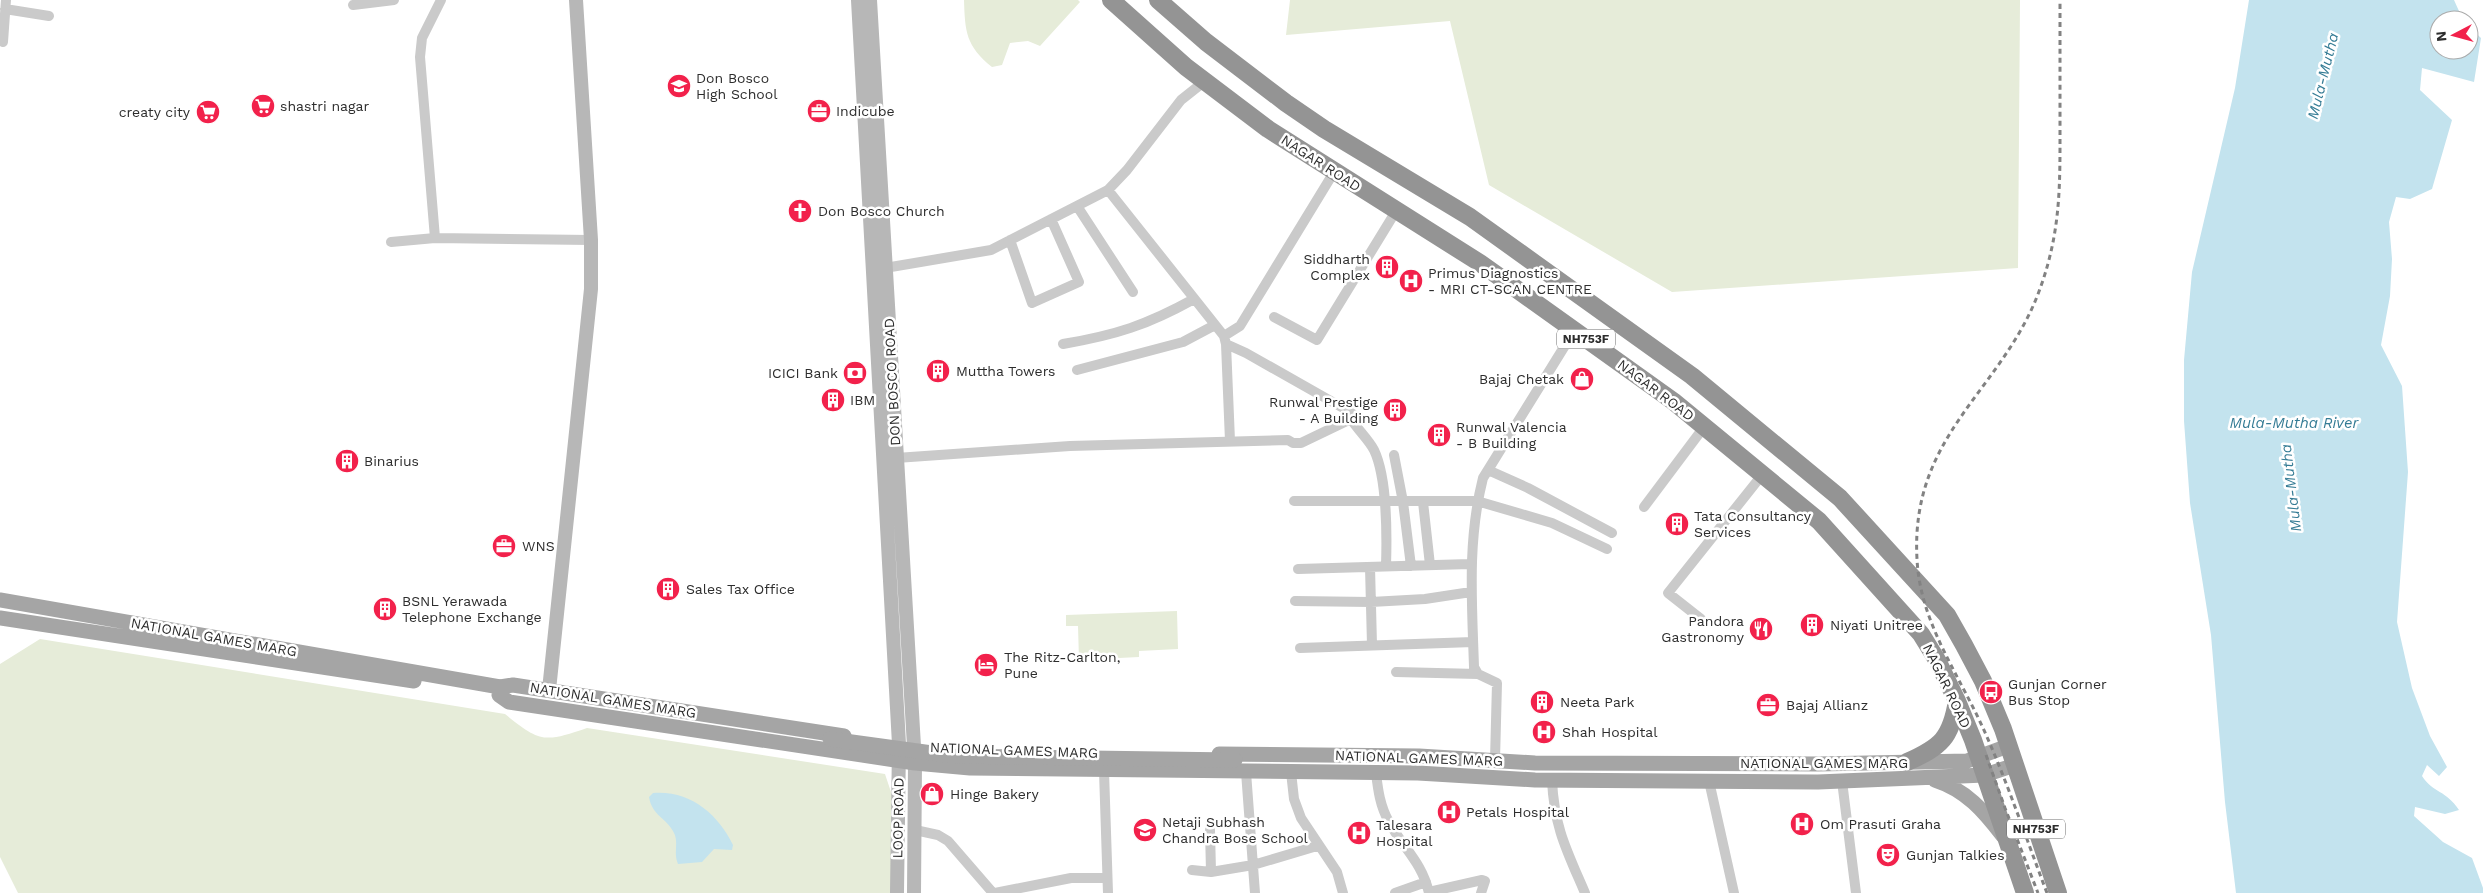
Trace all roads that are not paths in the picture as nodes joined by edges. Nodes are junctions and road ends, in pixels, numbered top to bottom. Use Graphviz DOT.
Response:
graph roads {
  1 [pos="394,0"];
  2 [pos="441,0"];
  3 [pos="576,0"];
  4 [pos="858,0"];
  5 [pos="870,0"];
  6 [pos="1111,0"];
  7 [pos="1158,0"];
  8 [pos="6,5"];
  9 [pos="353,5"];
  10 [pos="49,16"];
  11 [pos="4,42"];
  12 [pos="1205,81"];
  13 [pos="1334,172"];
  14 [pos="1108,190"];
  15 [pos="1077,206"];
  16 [pos="1396,211"];
  17 [pos="1051,219"];
  18 [pos="435,238"];
  19 [pos="591,240"];
  20 [pos="1010,240"];
  21 [pos="390,242"];
  22 [pos="885,268"];
  23 [pos="1133,292"];
  24 [pos="1194,299"];
  25 [pos="1274,317"];
  26 [pos="1215,325"];
  27 [pos="1574,331"];
  28 [pos="1225,340"];
  29 [pos="1063,344"];
  30 [pos="1076,370"];
  31 [pos="1351,419"];
  32 [pos="1704,427"];
  33 [pos="1230,441"];
  34 [pos="1394,455"];
  35 [pos="896,458"];
  36 [pos="1488,470"];
  37 [pos="1762,476"];
  38 [pos="1477,501"];
  39 [pos="1294,502"];
  40 [pos="1403,502"];
  41 [pos="1423,502"];
  42 [pos="1384,503"];
  43 [pos="1644,507"];
  44 [pos="1612,533"];
  45 [pos="1607,549"];
  46 [pos="1470,564"];
  47 [pos="1430,565"];
  48 [pos="1386,566"];
  49 [pos="1411,566"];
  50 [pos="1370,567"];
  51 [pos="1298,569"];
  52 [pos="1471,592"];
  53 [pos="0,600"];
  54 [pos="1295,601"];
  55 [pos="1371,602"];
  56 [pos="0,618"];
  57 [pos="1701,619"];
  58 [pos="1473,642"];
  59 [pos="1372,645"];
  60 [pos="1300,648"];
  61 [pos="1396,672"];
  62 [pos="1478,674"];
  63 [pos="549,690"];
  64 [pos="500,691"];
  65 [pos="1957,701"];
  66 [pos="906,744"];
  67 [pos="2008,746"];
  68 [pos="960,750"];
  69 [pos="1979,757"];
  70 [pos="898,760"];
  71 [pos="1495,760"];
  72 [pos="1907,762"];
  73 [pos="915,763"];
  74 [pos="2015,764"];
  75 [pos="1238,765"];
  76 [pos="960,768"];
  77 [pos="1104,771"];
  78 [pos="1290,772"];
  79 [pos="1376,773"];
  80 [pos="1985,775"];
  81 [pos="1494,778"];
  82 [pos="1932,779"];
  83 [pos="1552,780"];
  84 [pos="1709,781"];
  85 [pos="1842,781"];
  86 [pos="915,830"];
  87 [pos="1210,830"];
  88 [pos="2008,843"];
  89 [pos="1317,846"];
  90 [pos="1253,865"];
  91 [pos="1192,870"];
  92 [pos="1211,872"];
  93 [pos="1107,878"];
  94 [pos="1426,882"];
  95 [pos="897,893"];
  96 [pos="914,893"];
  97 [pos="994,893"];
  98 [pos="1108,893"];
  99 [pos="1254,893"];
  100 [pos="1343,893"];
  101 [pos="1396,893"];
  102 [pos="1429,893"];
  103 [pos="1481,893"];
  104 [pos="1585,893"];
  105 [pos="1734,893"];
  106 [pos="1856,893"];
  107 [pos="2025,893"];
  108 [pos="2058,893"];
  1 -- 9 [label="street"];
  2 -- 18 [label="street"];
  3 -- 19 [label="main road"];
  4 -- 66 [label="main road, DON BOSCO ROAD"];
  5 -- 22 [label="main road, DON BOSCO ROAD"];
  6 -- 12 [label="highway, NAGAR ROAD / NH753F"];
  7 -- 67 [label="highway, NH753F"];
  8 -- 10 [label="street"];
  8 -- 11 [label="street"];
  12 -- 13 [label="highway, NAGAR ROAD / NH753F"];
  12 -- 14 [label="street"];
  13 -- 16 [label="highway, NAGAR ROAD / NH753F"];
  13 -- 28 [label="street"];
  14 -- 15 [label="street"];
  14 -- 24 [label="street"];
  15 -- 17 [label="street"];
  15 -- 23 [label="street"];
  16 -- 25 [label="street"];
  16 -- 27 [label="highway, NAGAR ROAD / NH753F"];
  17 -- 20 [label="street"];
  17 -- 20 [label="street"];
  18 -- 19 [label="street"];
  18 -- 21 [label="street"];
  19 -- 63 [label="main road"];
  20 -- 22 [label="street"];
  22 -- 35 [label="main road, DON BOSCO ROAD"];
  24 -- 26 [label="street"];
  24 -- 29 [label="street"];
  26 -- 28 [label="street"];
  26 -- 30 [label="street"];
  27 -- 32 [label="highway, NAGAR ROAD / NH753F"];
  27 -- 36 [label="street"];
  28 -- 31 [label="street"];
  28 -- 33 [label="street"];
  31 -- 33 [label="street"];
  31 -- 42 [label="street"];
  32 -- 37 [label="highway, NAGAR ROAD / NH753F"];
  32 -- 43 [label="street"];
  33 -- 35 [label="street"];
  34 -- 40 [label="street"];
  35 -- 66 [label="main road, DON BOSCO ROAD"];
  36 -- 38 [label="street"];
  36 -- 44 [label="street"];
  37 -- 57 [label="street"];
  37 -- 65 [label="highway, NAGAR ROAD / NH753F"];
  38 -- 41 [label="street"];
  38 -- 45 [label="street"];
  38 -- 46 [label="street"];
  39 -- 42 [label="street"];
  40 -- 41 [label="street"];
  40 -- 42 [label="street"];
  40 -- 49 [label="street"];
  41 -- 47 [label="street"];
  42 -- 48 [label="street"];
  46 -- 47 [label="street"];
  46 -- 52 [label="street"];
  47 -- 49 [label="street"];
  48 -- 49 [label="street"];
  48 -- 50 [label="street"];
  50 -- 51 [label="street"];
  50 -- 55 [label="street"];
  52 -- 55 [label="street"];
  52 -- 58 [label="street"];
  53 -- 64 [label="main road, NATIONAL GAMES MARG"];
  54 -- 55 [label="street"];
  55 -- 59 [label="street"];
  56 -- 64 [label="main road, NATIONAL GAMES MARG"];
  58 -- 59 [label="street"];
  58 -- 62 [label="street"];
  59 -- 60 [label="street"];
  61 -- 62 [label="street"];
  62 -- 71 [label="street"];
  63 -- 64 [label="main road, NATIONAL GAMES MARG"];
  63 -- 66 [label="main road, NATIONAL GAMES MARG"];
  64 -- 70 [label="main road, NATIONAL GAMES MARG"];
  64 -- 75 [label="main road, bridge"];
  65 -- 69 [label="highway, NAGAR ROAD / NH753F"];
  65 -- 72 [label="highway"];
  66 -- 68 [label="main road, NATIONAL GAMES MARG"];
  66 -- 70 [label="main road, LOOP ROAD"];
  66 -- 73 [label="main road, DON BOSCO ROAD"];
  67 -- 69 [label="main road, NATIONAL GAMES MARG"];
  67 -- 74 [label="highway, NH753F"];
  68 -- 71 [label="main road, NATIONAL GAMES MARG"];
  68 -- 76 [label="main road"];
  69 -- 72 [label="main road, NATIONAL GAMES MARG"];
  69 -- 80 [label="highway, NAGAR ROAD / NH753F"];
  70 -- 73 [label="main road, NATIONAL GAMES MARG"];
  70 -- 95 [label="main road, LOOP ROAD"];
  71 -- 72 [label="main road, NATIONAL GAMES MARG"];
  71 -- 75 [label="main road"];
  73 -- 76 [label="main road, NATIONAL GAMES MARG"];
  73 -- 86 [label="main road, LOOP ROAD"];
  74 -- 80 [label="main road, NATIONAL GAMES MARG"];
  74 -- 108 [label="highway, NH753F"];
  75 -- 77 [label="main road, NATIONAL GAMES MARG"];
  75 -- 78 [label="main road, NATIONAL GAMES MARG"];
  75 -- 81 [label="main road"];
  75 -- 90 [label="street"];
  76 -- 77 [label="main road, NATIONAL GAMES MARG"];
  77 -- 93 [label="street"];
  78 -- 79 [label="main road, NATIONAL GAMES MARG"];
  78 -- 89 [label="street"];
  79 -- 81 [label="main road, NATIONAL GAMES MARG"];
  79 -- 94 [label="street"];
  80 -- 82 [label="main road, NATIONAL GAMES MARG"];
  80 -- 88 [label="highway, NAGAR ROAD / NH753F"];
  81 -- 83 [label="main road, NATIONAL GAMES MARG"];
  82 -- 85 [label="main road, NATIONAL GAMES MARG"];
  82 -- 88 [label="main road"];
  83 -- 84 [label="main road, NATIONAL GAMES MARG"];
  83 -- 104 [label="street"];
  84 -- 85 [label="main road, NATIONAL GAMES MARG"];
  84 -- 105 [label="street"];
  85 -- 106 [label="street"];
  86 -- 96 [label="main road, LOOP ROAD"];
  86 -- 97 [label="street"];
  87 -- 92 [label="street"];
  88 -- 107 [label="highway, NAGAR ROAD / NH753F"];
  89 -- 90 [label="street"];
  89 -- 100 [label="street"];
  90 -- 92 [label="street"];
  90 -- 99 [label="street"];
  91 -- 92 [label="street"];
  93 -- 97 [label="street"];
  93 -- 98 [label="street"];
  94 -- 101 [label="street"];
  94 -- 102 [label="street"];
  102 -- 103 [label="street"];
}
